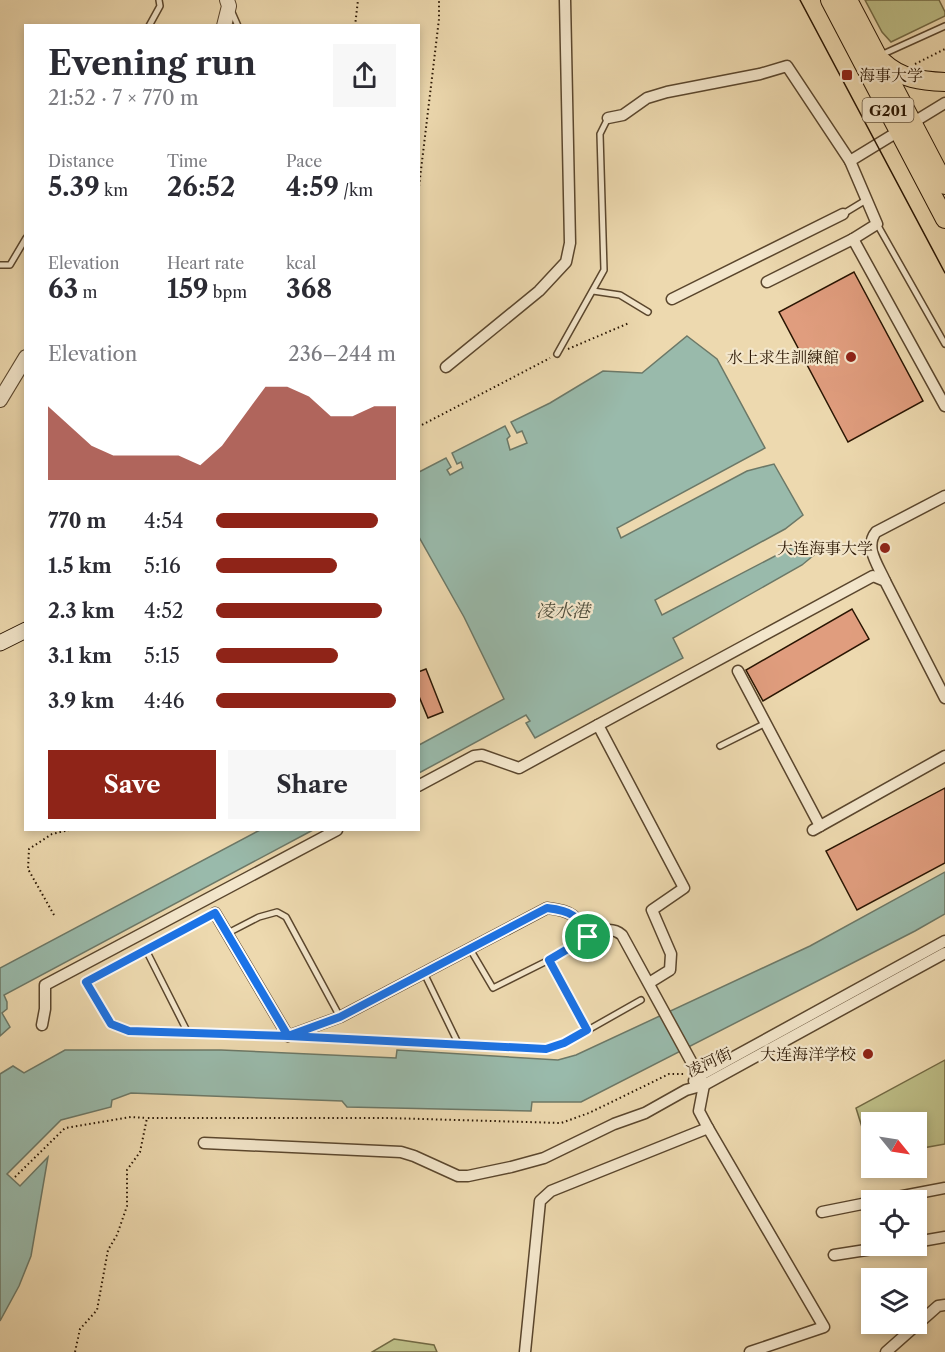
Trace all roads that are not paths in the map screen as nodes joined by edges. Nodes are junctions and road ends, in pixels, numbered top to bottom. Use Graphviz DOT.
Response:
graph roads {
  1 [pos="159,0"];
  2 [pos="565,0"];
  3 [pos="830,0"];
  4 [pos="848,0"];
  5 [pos="228,3"];
  6 [pos="150,24"];
  7 [pos="225,24"];
  8 [pos="237,24"];
  9 [pos="945,26"];
  10 [pos="878,57"];
  11 [pos="945,82"];
  12 [pos="945,103"];
  13 [pos="608,118"];
  14 [pos="905,126"];
  15 [pos="849,161"];
  16 [pos="945,185"];
  17 [pos="867,199"];
  18 [pos="843,214"];
  19 [pos="945,219"];
  20 [pos="877,224"];
  21 [pos="853,239"];
  22 [pos="24,241"];
  23 [pos="0,265"];
  24 [pos="767,282"];
  25 [pos="593,291"];
  26 [pos="672,300"];
  27 [pos="648,312"];
  28 [pos="945,344"];
  29 [pos="557,354"];
  30 [pos="24,360"];
  31 [pos="446,367"];
  32 [pos="0,400"];
  33 [pos="945,406"];
  34 [pos="945,496"];
  35 [pos="885,581"];
  36 [pos="24,631"];
  37 [pos="0,643"];
  38 [pos="738,671"];
  39 [pos="945,698"];
  40 [pos="766,723"];
  41 [pos="598,725"];
  42 [pos="720,746"];
  43 [pos="945,756"];
  44 [pos="420,785"];
  45 [pos="335,831"];
  46 [pos="215,913"];
  47 [pos="227,933"];
  48 [pos="588,937"];
  49 [pos="945,941"];
  50 [pos="470,949"];
  51 [pos="146,950"];
  52 [pos="945,953"];
  53 [pos="549,960"];
  54 [pos="424,973"];
  55 [pos="649,983"];
  56 [pos="640,1000"];
  57 [pos="340,1017"];
  58 [pos="42,1025"];
  59 [pos="587,1030"];
  60 [pos="188,1033"];
  61 [pos="288,1036"];
  62 [pos="459,1045"];
  63 [pos="697,1078"];
  64 [pos="708,1128"];
  65 [pos="204,1143"];
  66 [pos="945,1188"];
  67 [pos="927,1191"];
  68 [pos="861,1204"];
  69 [pos="822,1212"];
  70 [pos="945,1237"];
  71 [pos="927,1240"];
  72 [pos="861,1251"];
  73 [pos="834,1255"];
  74 [pos="945,1305"];
  75 [pos="525,1352"];
  76 [pos="750,1352"];
  77 [pos="886,1352"];
  1 -- 6 [label="lane"];
  2 -- 31 [label="street"];
  3 -- 14 [label="highway, G201"];
  4 -- 10 [label="highway, G201"];
  5 -- 7 [label="street"];
  5 -- 8 [label="lane"];
  9 -- 10 [label="lane"];
  10 -- 11 [label="highway"];
  10 -- 14 [label="highway, G201"];
  12 -- 14 [label="street"];
  13 -- 15 [label="street"];
  13 -- 25 [label="lane"];
  14 -- 15 [label="street"];
  14 -- 16 [label="highway, G201"];
  14 -- 19 [label="highway, G201"];
  15 -- 17 [label="street"];
  17 -- 18 [label="lane"];
  17 -- 20 [label="street"];
  18 -- 26 [label="street"];
  20 -- 21 [label="street"];
  20 -- 28 [label="lane"];
  21 -- 24 [label="street"];
  21 -- 33 [label="street"];
  22 -- 23 [label="lane"];
  25 -- 27 [label="lane"];
  25 -- 29 [label="lane"];
  30 -- 32 [label="street"];
  34 -- 35 [label="street"];
  35 -- 39 [label="street"];
  35 -- 41 [label="street"];
  36 -- 37 [label="main road"];
  38 -- 40 [label="street"];
  40 -- 42 [label="lane"];
  40 -- 43 [label="street"];
  41 -- 44 [label="street"];
  41 -- 55 [label="street"];
  45 -- 58 [label="street"];
  46 -- 47 [label="street"];
  46 -- 51 [label="lane"];
  47 -- 57 [label="lane"];
  47 -- 61 [label="street"];
  48 -- 50 [label="street"];
  48 -- 53 [label="lane"];
  48 -- 55 [label="street"];
  49 -- 63 [label="street, 凌河街"];
  50 -- 53 [label="lane"];
  50 -- 54 [label="street"];
  51 -- 60 [label="lane"];
  51 -- 60 [label="lane"];
  52 -- 63 [label="street, 凌河街"];
  53 -- 59 [label="lane"];
  54 -- 57 [label="street"];
  54 -- 62 [label="lane"];
  55 -- 63 [label="street"];
  56 -- 59 [label="lane"];
  57 -- 61 [label="street"];
  59 -- 62 [label="lane"];
  60 -- 61 [label="lane"];
  61 -- 62 [label="lane"];
  63 -- 64 [label="street"];
  63 -- 65 [label="street, 凌河街"];
  64 -- 75 [label="street"];
  64 -- 76 [label="street"];
  66 -- 67 [label="street"];
  68 -- 69 [label="street"];
  70 -- 71 [label="street"];
  72 -- 73 [label="street"];
  74 -- 77 [label="street"];
}
